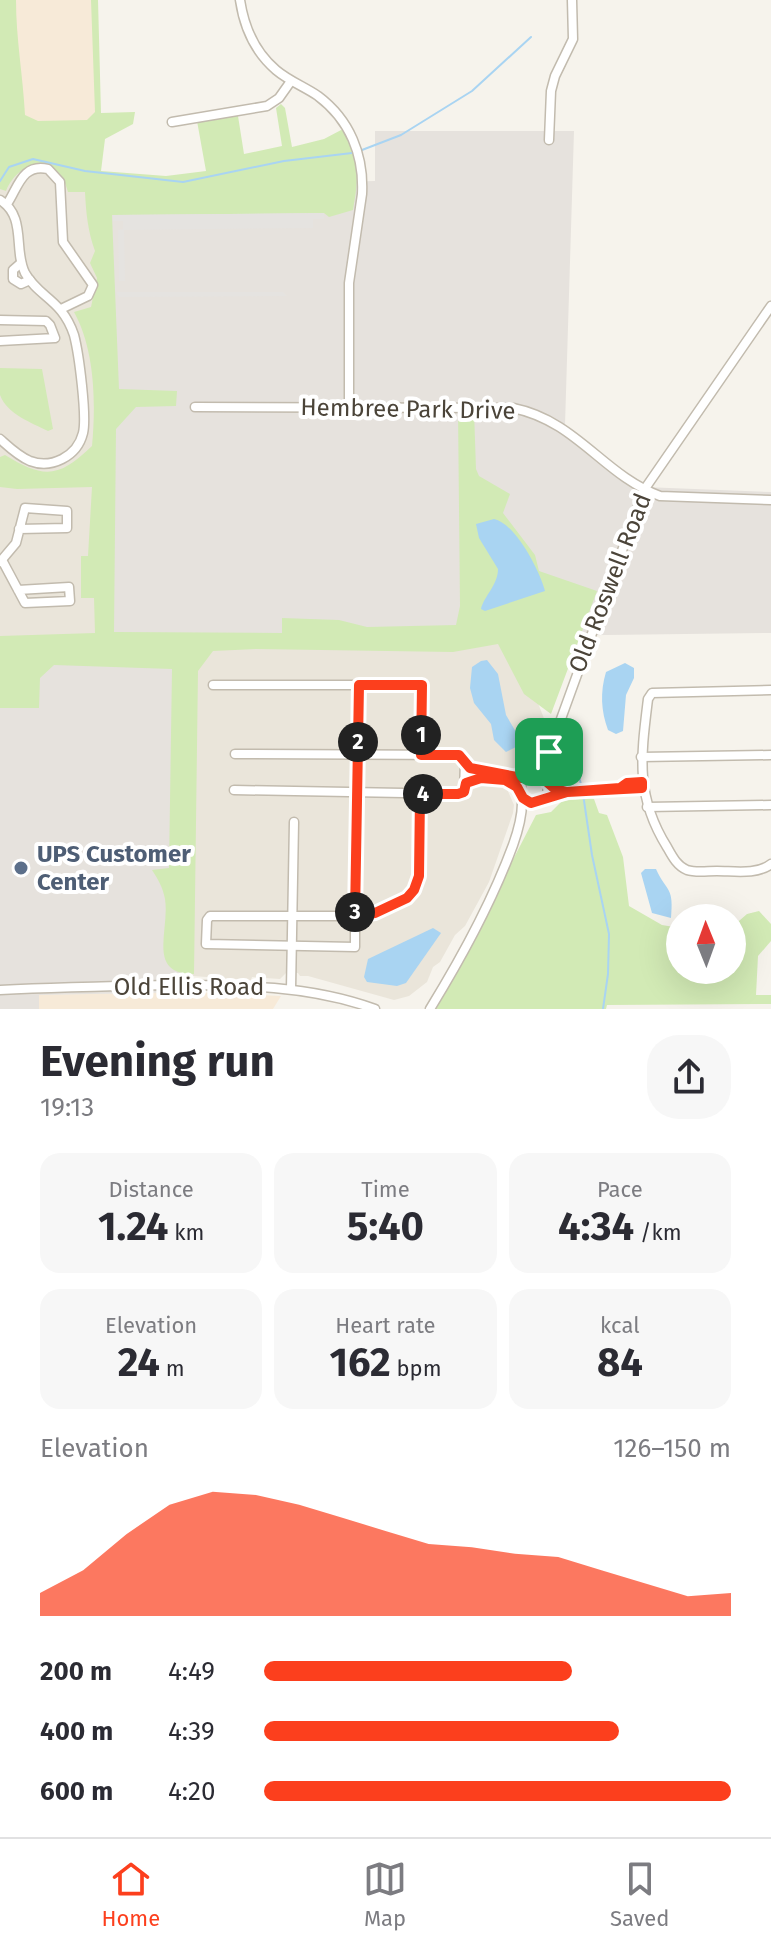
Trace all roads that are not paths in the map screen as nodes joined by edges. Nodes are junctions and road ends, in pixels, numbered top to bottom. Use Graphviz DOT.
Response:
graph roads {
  1 [pos="240,0"];
  2 [pos="572,0"];
  3 [pos="291,81"];
  4 [pos="172,122"];
  5 [pos="549,140"];
  6 [pos="3,202"];
  7 [pos="771,306"];
  8 [pos="61,309"];
  9 [pos="0,320"];
  10 [pos="55,338"];
  11 [pos="74,338"];
  12 [pos="0,341"];
  13 [pos="195,407"];
  14 [pos="349,407"];
  15 [pos="0,439"];
  16 [pos="644,490"];
  17 [pos="771,500"];
  18 [pos="19,529"];
  19 [pos="1,561"];
  20 [pos="18,590"];
  21 [pos="213,685"];
  22 [pos="359,685"];
  23 [pos="771,690"];
  24 [pos="549,752"];
  25 [pos="235,754"];
  26 [pos="358,755"];
  27 [pos="421,755"];
  28 [pos="771,755"];
  29 [pos="641,757"];
  30 [pos="466,766"];
  31 [pos="528,776"];
  32 [pos="466,783"];
  33 [pos="548,783"];
  34 [pos="642,785"];
  35 [pos="234,790"];
  36 [pos="567,792"];
  37 [pos="357,793"];
  38 [pos="521,793"];
  39 [pos="420,794"];
  40 [pos="540,801"];
  41 [pos="771,805"];
  42 [pos="647,807"];
  43 [pos="521,820"];
  44 [pos="294,822"];
  45 [pos="770,868"];
  46 [pos="293,916"];
  47 [pos="355,916"];
  48 [pos="293,946"];
  49 [pos="291,989"];
  50 [pos="0,990"];
  51 [pos="436,1003"];
  52 [pos="375,1009"];
  53 [pos="422,1009"];
  1 -- 3 [label="street"];
  2 -- 5 [label="street"];
  3 -- 4 [label="street"];
  3 -- 14 [label="street"];
  6 -- 8 [label="street"];
  6 -- 8 [label="street"];
  7 -- 16 [label="street, Old Roswell Road"];
  8 -- 11 [label="street"];
  9 -- 10 [label="street"];
  10 -- 11 [label="street"];
  10 -- 12 [label="street"];
  11 -- 15 [label="street"];
  13 -- 14 [label="street, Hembree Park Drive"];
  14 -- 16 [label="street, Hembree Park Drive"];
  16 -- 17 [label="street"];
  16 -- 24 [label="street, Old Roswell Road"];
  18 -- 18 [label="street"];
  18 -- 19 [label="street"];
  19 -- 20 [label="street"];
  20 -- 20 [label="street"];
  21 -- 22 [label="street"];
  22 -- 26 [label="street"];
  22 -- 27 [label="street"];
  23 -- 29 [label="street"];
  24 -- 31 [label="street, Old Roswell Road"];
  24 -- 33 [label="street, Old Roswell Road"];
  25 -- 26 [label="street"];
  26 -- 27 [label="street"];
  26 -- 37 [label="street"];
  27 -- 30 [label="street"];
  28 -- 29 [label="street"];
  29 -- 34 [label="street"];
  30 -- 31 [label="street"];
  30 -- 32 [label="street"];
  31 -- 33 [label="street"];
  31 -- 38 [label="street, Old Roswell Road"];
  32 -- 38 [label="street"];
  32 -- 39 [label="street"];
  33 -- 36 [label="street"];
  33 -- 40 [label="street, Old Roswell Road"];
  34 -- 36 [label="street"];
  34 -- 42 [label="street"];
  35 -- 37 [label="street"];
  36 -- 40 [label="street"];
  37 -- 39 [label="street"];
  37 -- 47 [label="street"];
  38 -- 40 [label="street"];
  38 -- 43 [label="street, Old Roswell Road"];
  39 -- 47 [label="street"];
  40 -- 43 [label="street, Old Roswell Road"];
  41 -- 42 [label="street"];
  42 -- 45 [label="street"];
  43 -- 51 [label="street, Old Roswell Road"];
  44 -- 46 [label="street"];
  46 -- 47 [label="street"];
  46 -- 48 [label="street"];
  46 -- 48 [label="street"];
  47 -- 48 [label="street"];
  48 -- 49 [label="street"];
  49 -- 50 [label="street, Old Ellis Road"];
  49 -- 52 [label="street, Old Ellis Road"];
  51 -- 53 [label="street"];
}
